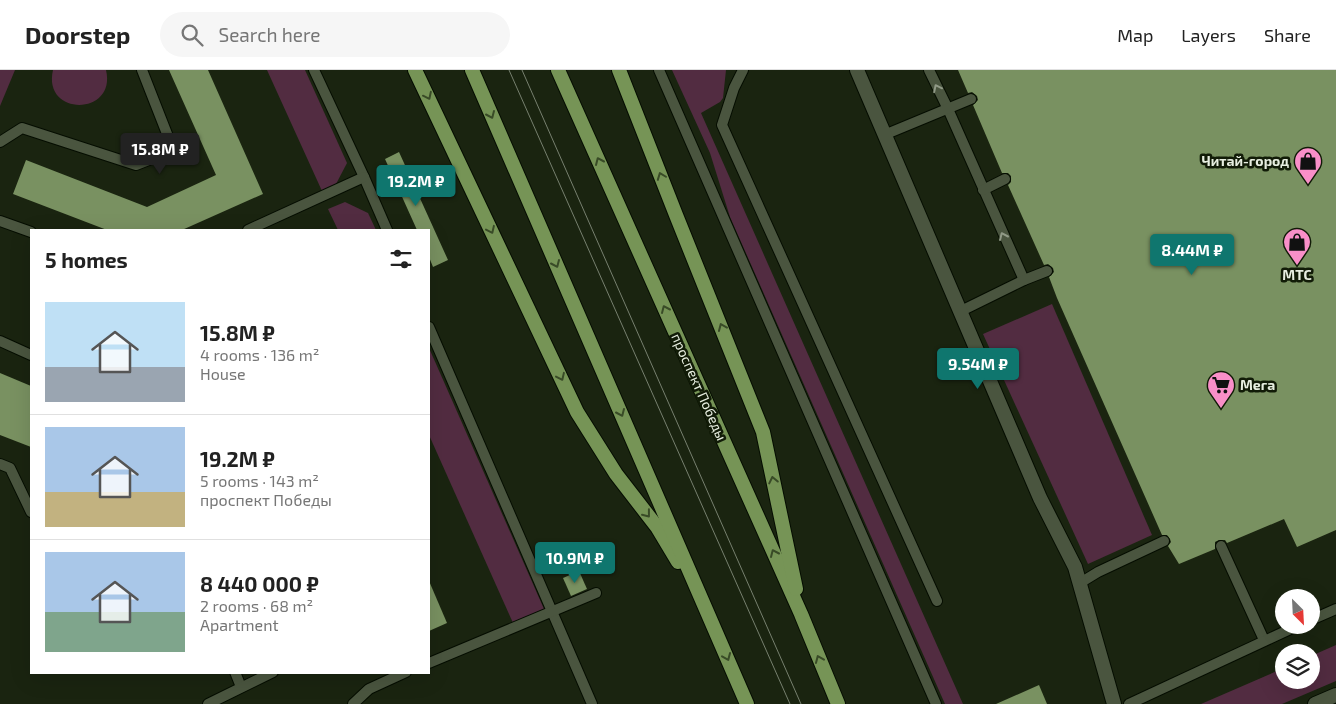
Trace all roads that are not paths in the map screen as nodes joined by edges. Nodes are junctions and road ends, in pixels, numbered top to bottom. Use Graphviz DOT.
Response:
graph roads {
  1 [pos="142,70"];
  2 [pos="314,70"];
  3 [pos="415,70"];
  4 [pos="472,70"];
  5 [pos="558,70"];
  6 [pos="620,70"];
  7 [pos="659,70"];
  8 [pos="743,70"];
  9 [pos="857,70"];
  10 [pos="929,70"];
  11 [pos="971,99"];
  12 [pos="948,109"];
  13 [pos="884,135"];
  14 [pos="0,142"];
  15 [pos="364,176"];
  16 [pos="1005,179"];
  17 [pos="983,190"];
  18 [pos="0,221"];
  19 [pos="250,229"];
  20 [pos="387,229"];
  21 [pos="30,232"];
  22 [pos="1047,271"];
  23 [pos="1024,280"];
  24 [pos="961,311"];
  25 [pos="430,328"];
  26 [pos="0,341"];
  27 [pos="30,355"];
  28 [pos="0,464"];
  29 [pos="30,510"];
  30 [pos="1164,541"];
  31 [pos="1221,546"];
  32 [pos="1080,583"];
  33 [pos="596,593"];
  34 [pos="937,601"];
  35 [pos="1336,609"];
  36 [pos="551,612"];
  37 [pos="708,612"];
  38 [pos="801,614"];
  39 [pos="1320,616"];
  40 [pos="1278,634"];
  41 [pos="1264,640"];
  42 [pos="430,663"];
  43 [pos="236,674"];
  44 [pos="269,674"];
  45 [pos="392,675"];
  46 [pos="240,687"];
  47 [pos="1336,695"];
  48 [pos="208,704"];
  49 [pos="354,704"];
  50 [pos="592,704"];
  51 [pos="747,704"];
  52 [pos="838,704"];
  53 [pos="936,704"];
  54 [pos="1114,704"];
  55 [pos="1130,704"];
  56 [pos="1315,704"];
  1 -- 14 [label="lane"];
  2 -- 15 [label="lane"];
  3 -- 37 [label="main road, one-way"];
  4 -- 37 [label="main road, one-way"];
  38 -- 5 [label="main road, проспект Победы, one-way"];
  38 -- 6 [label="main road, one-way"];
  7 -- 53 [label="lane"];
  8 -- 34 [label="lane"];
  9 -- 13 [label="street"];
  12 -- 10 [label="lane, one-way"];
  11 -- 12 [label="lane"];
  12 -- 13 [label="lane"];
  12 -- 17 [label="lane"];
  13 -- 24 [label="street"];
  15 -- 19 [label="lane"];
  15 -- 20 [label="lane"];
  16 -- 17 [label="lane"];
  23 -- 17 [label="lane, one-way"];
  18 -- 21 [label="lane"];
  22 -- 23 [label="lane"];
  23 -- 24 [label="lane"];
  24 -- 32 [label="street"];
  25 -- 36 [label="lane"];
  26 -- 27 [label="lane"];
  28 -- 29 [label="lane"];
  30 -- 32 [label="lane"];
  31 -- 41 [label="lane"];
  32 -- 54 [label="street"];
  33 -- 36 [label="lane"];
  35 -- 39 [label="lane"];
  36 -- 42 [label="lane"];
  36 -- 50 [label="lane"];
  37 -- 51 [label="main road, one-way"];
  52 -- 38 [label="main road, проспект Победы, one-way"];
  40 -- 41 [label="lane"];
  41 -- 55 [label="lane"];
  43 -- 46 [label="lane"];
  44 -- 46 [label="lane"];
  45 -- 49 [label="lane"];
  46 -- 48 [label="lane"];
  47 -- 56 [label="street"];
}
